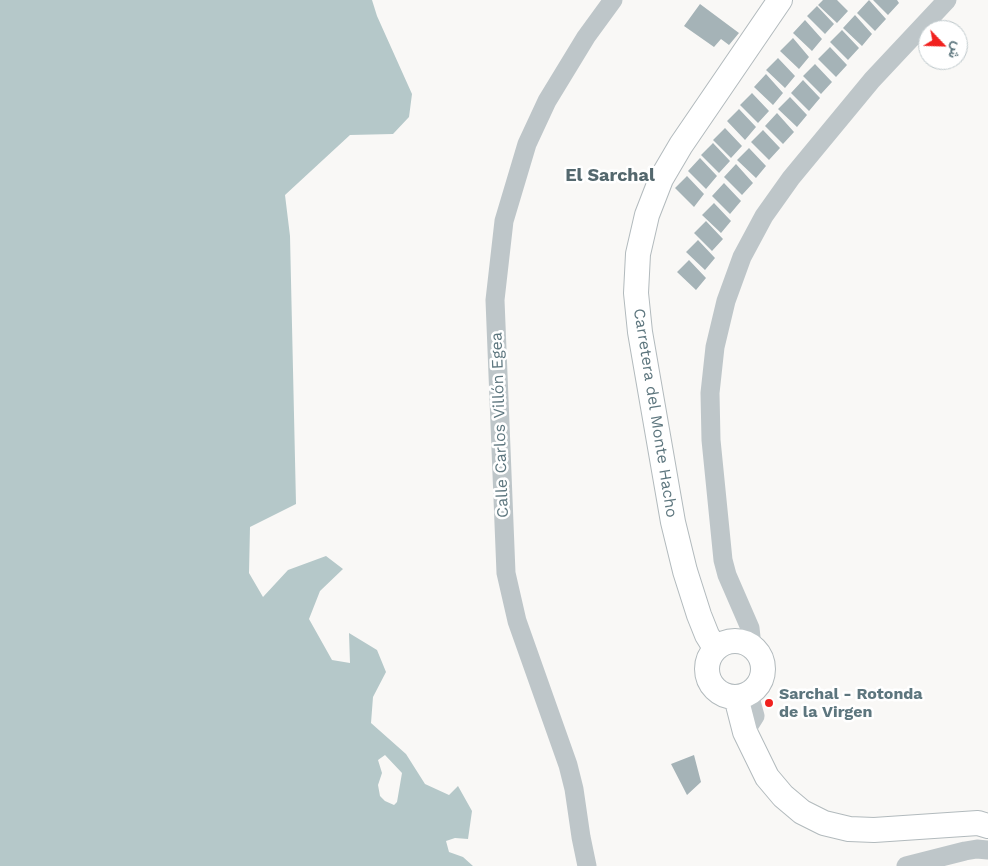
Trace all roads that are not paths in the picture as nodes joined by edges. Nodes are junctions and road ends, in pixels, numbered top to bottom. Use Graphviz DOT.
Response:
graph roads {
  1 [pos="613,0"];
  2 [pos="780,0"];
  3 [pos="947,0"];
  4 [pos="732,640"];
  5 [pos="742,707"];
  6 [pos="988,826"];
  7 [pos="988,850"];
  8 [pos="587,866"];
  9 [pos="906,866"];
  1 -- 8 [label="street, Calle Carlos Villón Egea"];
  2 -- 4 [label="main road, Carretera del Monte Hacho"];
  3 -- 4 [label="street"];
  4 -- 5 [label="main road"];
  4 -- 5 [label="main road"];
  5 -- 6 [label="main road"];
  7 -- 9 [label="street"];
}
